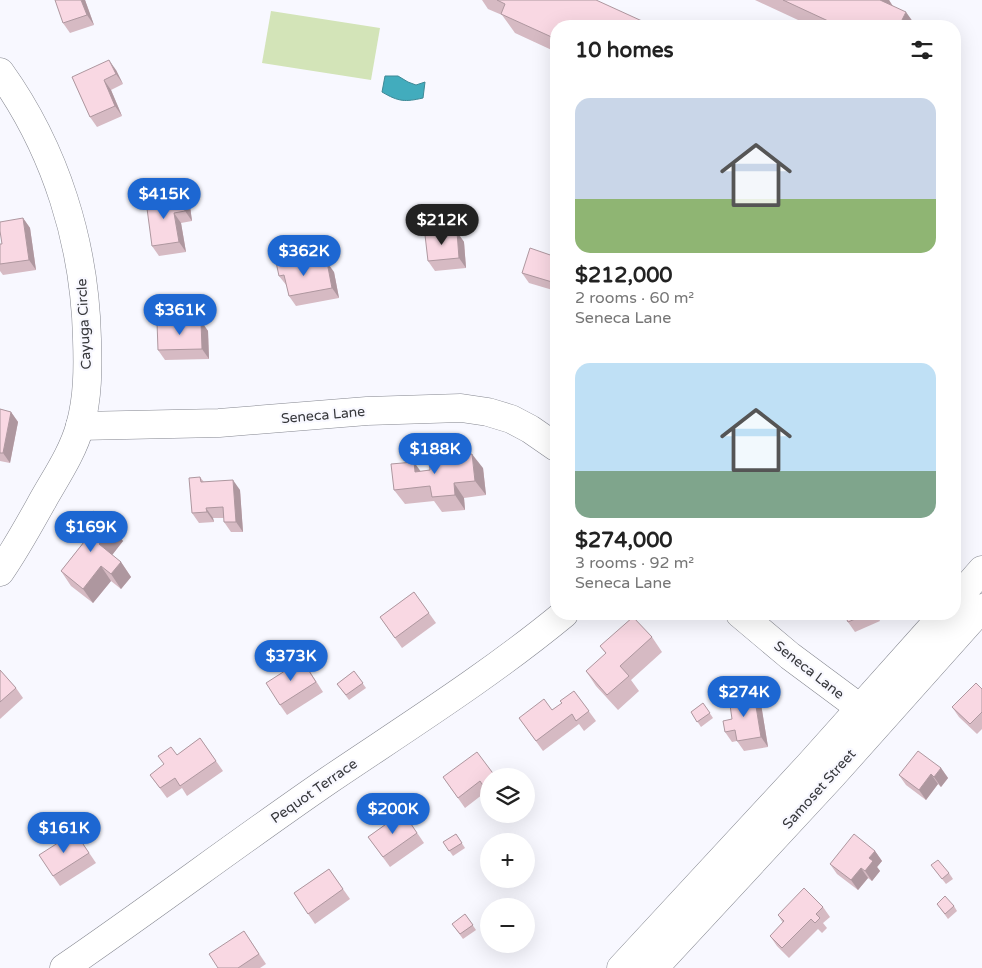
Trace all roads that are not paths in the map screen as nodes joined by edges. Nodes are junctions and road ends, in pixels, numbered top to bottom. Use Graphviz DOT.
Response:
graph roads {
  1 [pos="0,72"];
  2 [pos="80,426"];
  3 [pos="550,443"];
  4 [pos="982,570"];
  5 [pos="0,572"];
  6 [pos="961,594"];
  7 [pos="982,608"];
  8 [pos="557,620"];
  9 [pos="747,620"];
  10 [pos="940,620"];
  11 [pos="868,717"];
  12 [pos="64,968"];
  13 [pos="621,968"];
  14 [pos="654,968"];
  1 -- 2 [label="main road, Cayuga Circle"];
  2 -- 3 [label="main road, Seneca Lane"];
  2 -- 5 [label="main road, Cayuga Circle"];
  4 -- 6 [label="main road"];
  7 -- 11 [label="main road, Samoset Street"];
  8 -- 12 [label="main road, Pequot Terrace"];
  9 -- 11 [label="main road, Seneca Lane"];
  10 -- 11 [label="main road, Samoset Street"];
  11 -- 13 [label="main road, Samoset Street"];
  11 -- 14 [label="main road, Samoset Street"];
}
